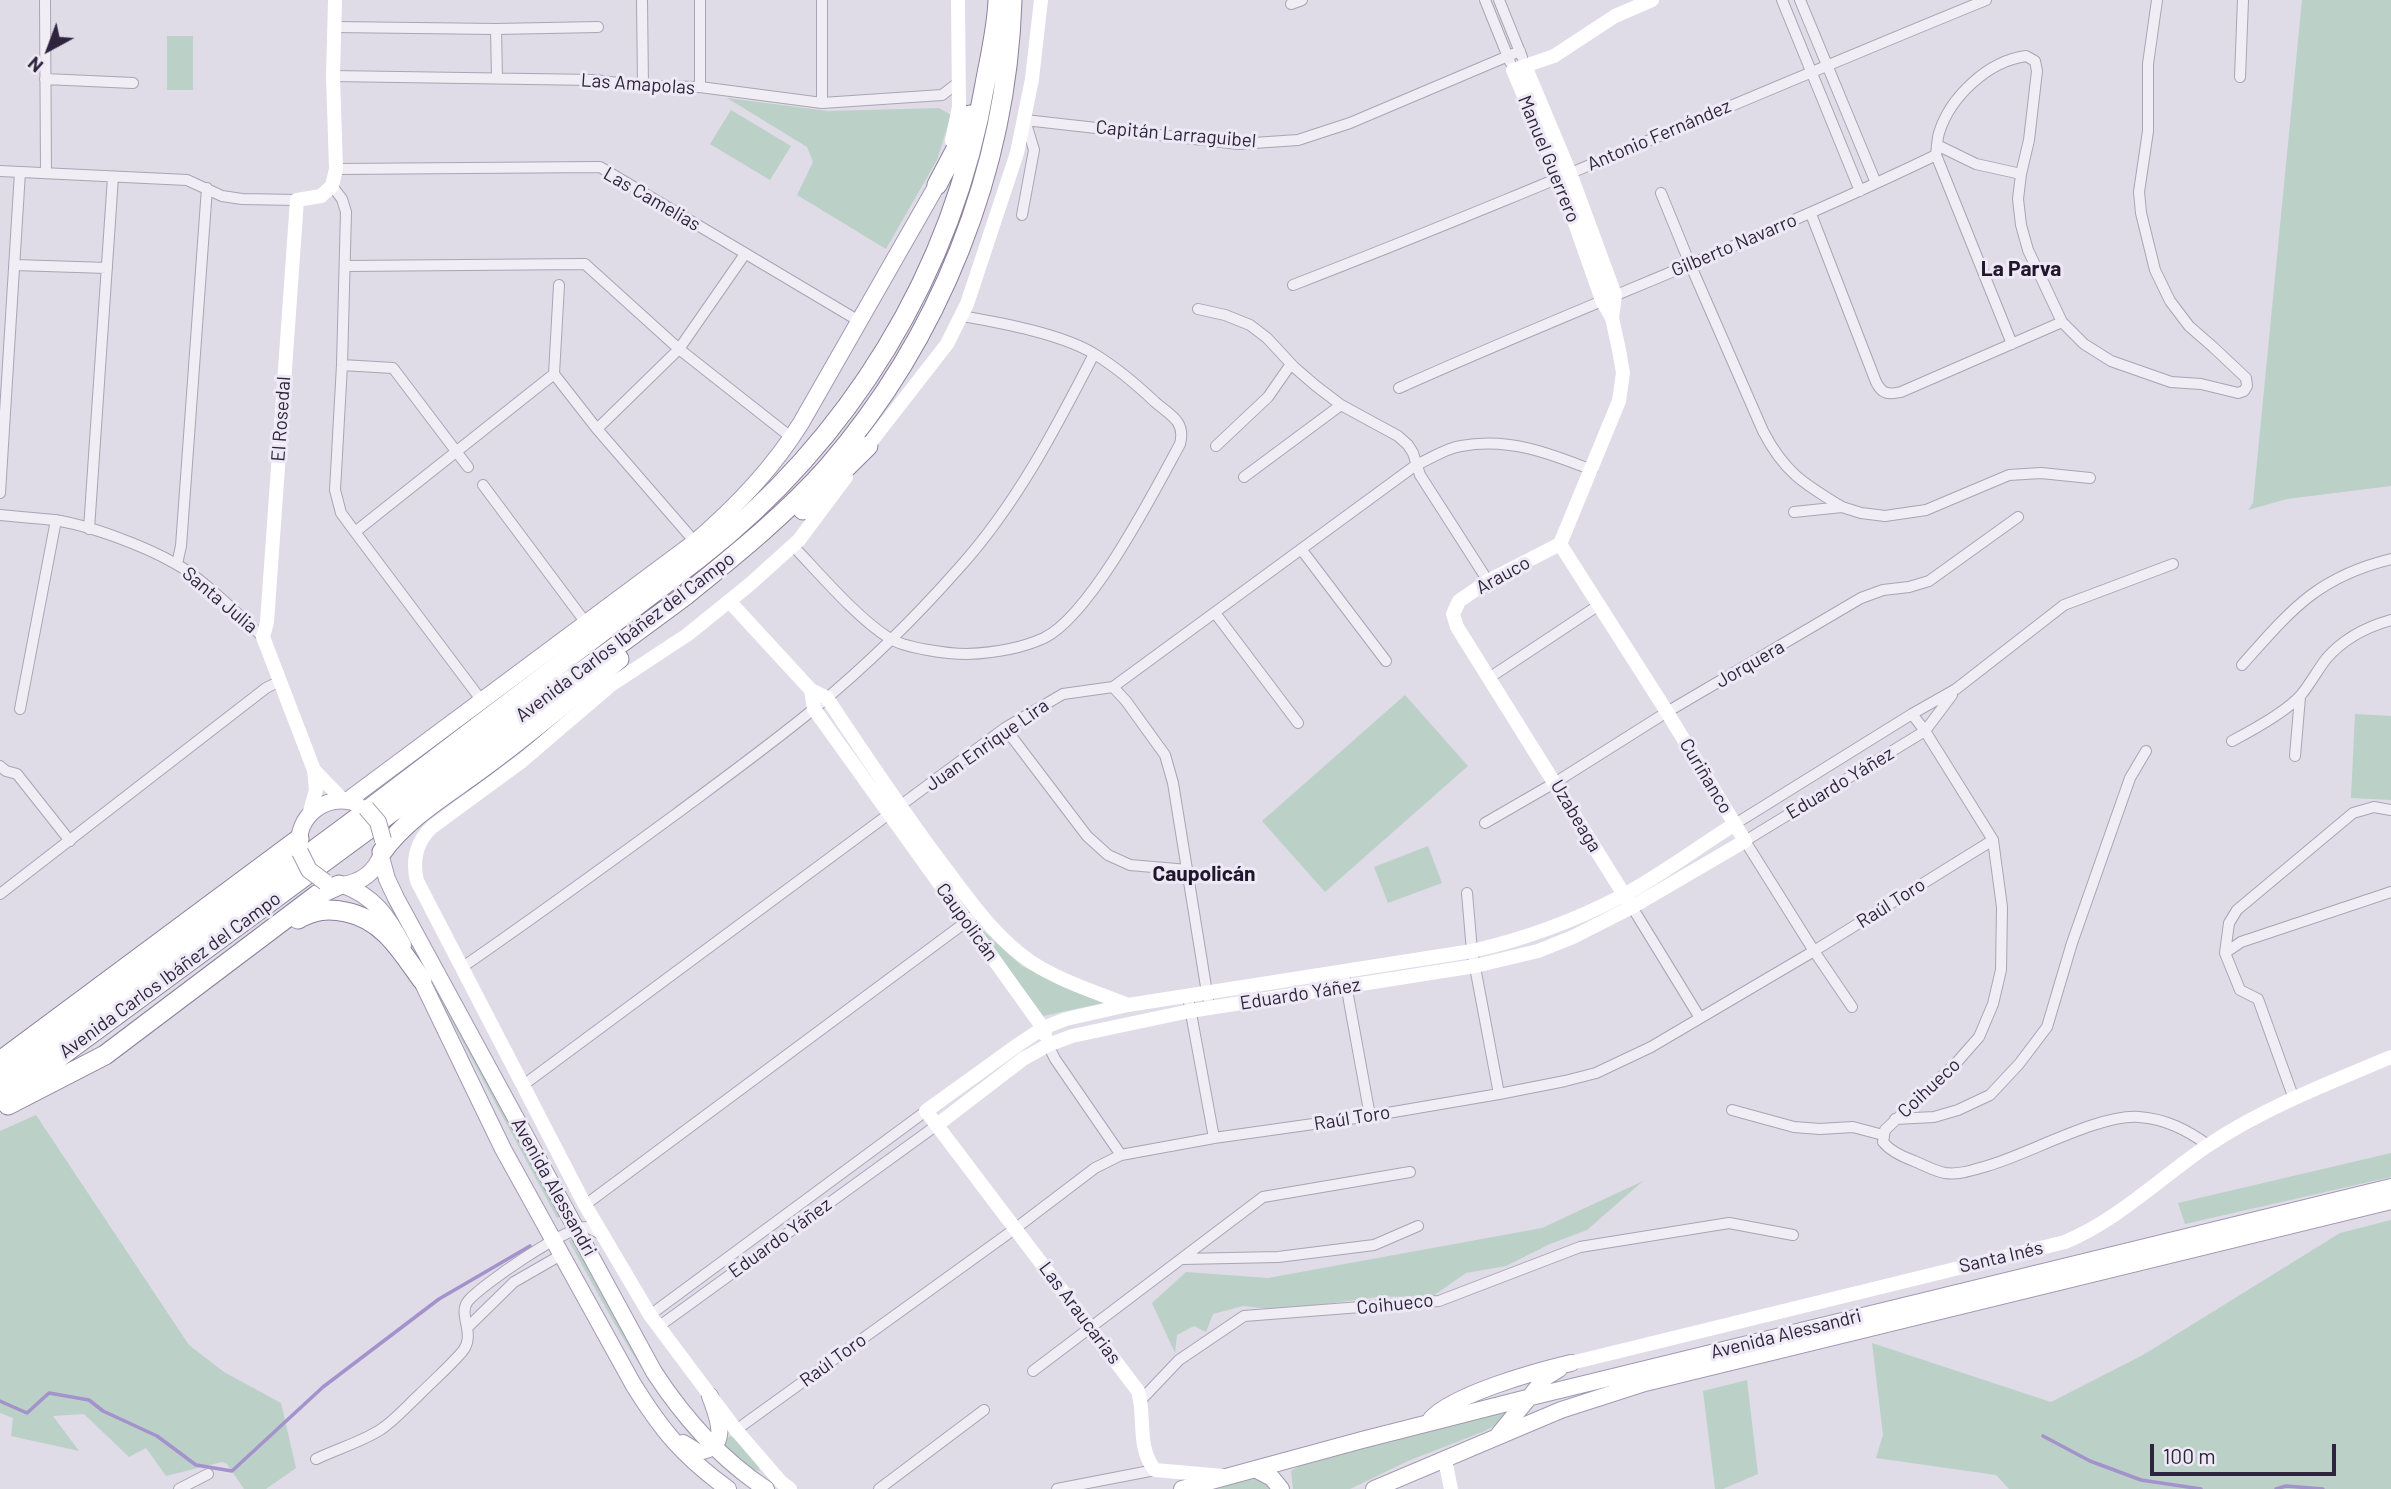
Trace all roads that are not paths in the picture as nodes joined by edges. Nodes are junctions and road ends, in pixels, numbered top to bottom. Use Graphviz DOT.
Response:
graph roads {
  1 [pos="45,0"];
  2 [pos="335,0"];
  3 [pos="642,0"];
  4 [pos="700,0"];
  5 [pos="822,0"];
  6 [pos="958,0"];
  7 [pos="998,0"];
  8 [pos="1012,0"];
  9 [pos="1041,0"];
  10 [pos="1485,0"];
  11 [pos="1499,0"];
  12 [pos="1652,0"];
  13 [pos="1782,0"];
  14 [pos="1800,0"];
  15 [pos="1986,0"];
  16 [pos="2157,0"];
  17 [pos="2243,0"];
  18 [pos="334,27"];
  19 [pos="598,27"];
  20 [pos="496,29"];
  21 [pos="990,50"];
  22 [pos="1520,51"];
  23 [pos="1516,64"];
  24 [pos="1826,64"];
  25 [pos="1811,71"];
  26 [pos="333,76"];
  27 [pos="2240,76"];
  28 [pos="497,78"];
  29 [pos="45,79"];
  30 [pos="959,82"];
  31 [pos="133,83"];
  32 [pos="643,86"];
  33 [pos="700,88"];
  34 [pos="942,95"];
  35 [pos="822,103"];
  36 [pos="959,107"];
  37 [pos="1025,120"];
  38 [pos="1936,150"];
  39 [pos="336,169"];
  40 [pos="0,171"];
  41 [pos="20,172"];
  42 [pos="46,173"];
  43 [pos="2021,174"];
  44 [pos="1564,176"];
  45 [pos="113,177"];
  46 [pos="1876,183"];
  47 [pos="937,185"];
  48 [pos="331,186"];
  49 [pos="207,188"];
  50 [pos="1860,191"];
  51 [pos="1661,193"];
  52 [pos="298,200"];
  53 [pos="1811,214"];
  54 [pos="1023,215"];
  55 [pos="745,254"];
  56 [pos="1689,264"];
  57 [pos="15,265"];
  58 [pos="345,266"];
  59 [pos="107,268"];
  60 [pos="559,285"];
  61 [pos="1293,285"];
  62 [pos="1609,297"];
  63 [pos="1198,309"];
  64 [pos="962,316"];
  65 [pos="859,321"];
  66 [pos="2062,322"];
  67 [pos="2012,344"];
  68 [pos="679,349"];
  69 [pos="1094,354"];
  70 [pos="342,365"];
  71 [pos="1291,365"];
  72 [pos="554,374"];
  73 [pos="1399,388"];
  74 [pos="1341,405"];
  75 [pos="597,429"];
  76 [pos="792,438"];
  77 [pos="868,446"];
  78 [pos="1216,446"];
  79 [pos="457,452"];
  80 [pos="1416,465"];
  81 [pos="468,467"];
  82 [pos="1592,470"];
  83 [pos="1244,477"];
  84 [pos="2090,478"];
  85 [pos="483,485"];
  86 [pos="0,493"];
  87 [pos="1842,507"];
  88 [pos="1794,512"];
  89 [pos="0,515"];
  90 [pos="2018,517"];
  91 [pos="56,520"];
  92 [pos="89,529"];
  93 [pos="355,532"];
  94 [pos="695,542"];
  95 [pos="1560,544"];
  96 [pos="793,546"];
  97 [pos="1301,549"];
  98 [pos="2391,559"];
  99 [pos="2173,564"];
  100 [pos="177,565"];
  101 [pos="708,577"];
  102 [pos="1488,581"];
  103 [pos="686,595"];
  104 [pos="729,601"];
  105 [pos="1600,605"];
  106 [pos="1215,613"];
  107 [pos="1453,614"];
  108 [pos="2391,620"];
  109 [pos="586,623"];
  110 [pos="263,637"];
  111 [pos="890,640"];
  112 [pos="1386,661"];
  113 [pos="2242,665"];
  114 [pos="1489,678"];
  115 [pos="280,681"];
  116 [pos="1113,687"];
  117 [pos="811,690"];
  118 [pos="1956,690"];
  119 [pos="2300,697"];
  120 [pos="827,698"];
  121 [pos="482,701"];
  122 [pos="20,709"];
  123 [pos="814,709"];
  124 [pos="1667,712"];
  125 [pos="1912,714"];
  126 [pos="1298,723"];
  127 [pos="1005,728"];
  128 [pos="1925,732"];
  129 [pos="2232,741"];
  130 [pos="2146,751"];
  131 [pos="2295,756"];
  132 [pos="0,766"];
  133 [pos="314,770"];
  134 [pos="1556,782"];
  135 [pos="345,800"];
  136 [pos="894,810"];
  137 [pos="2391,810"];
  138 [pos="309,815"];
  139 [pos="1485,823"];
  140 [pos="1735,824"];
  141 [pos="1993,840"];
  142 [pos="71,841"];
  143 [pos="1745,841"];
  144 [pos="299,845"];
  145 [pos="382,850"];
  146 [pos="1188,870"];
  147 [pos="336,884"];
  148 [pos="2391,892"];
  149 [pos="1467,893"];
  150 [pos="0,894"];
  151 [pos="1628,901"];
  152 [pos="973,917"];
  153 [pos="262,937"];
  154 [pos="1472,951"];
  155 [pos="1814,951"];
  156 [pos="2225,953"];
  157 [pos="1475,966"];
  158 [pos="461,968"];
  159 [pos="1344,970"];
  160 [pos="422,980"];
  161 [pos="1346,987"];
  162 [pos="1209,1001"];
  163 [pos="1189,1004"];
  164 [pos="1128,1005"];
  165 [pos="1852,1007"];
  166 [pos="1700,1018"];
  167 [pos="1043,1028"];
  168 [pos="1048,1045"];
  169 [pos="2391,1057"];
  170 [pos="0,1060"];
  171 [pos="0,1079"];
  172 [pos="522,1086"];
  173 [pos="1499,1094"];
  174 [pos="0,1097"];
  175 [pos="2294,1099"];
  176 [pos="0,1107"];
  177 [pos="1732,1110"];
  178 [pos="926,1111"];
  179 [pos="1370,1116"];
  180 [pos="1895,1119"];
  181 [pos="937,1125"];
  182 [pos="1883,1135"];
  183 [pos="1214,1138"];
  184 [pos="2208,1145"];
  185 [pos="1121,1155"];
  186 [pos="1410,1172"];
  187 [pos="2391,1187"];
  188 [pos="2391,1200"];
  189 [pos="585,1205"];
  190 [pos="1418,1226"];
  191 [pos="1016,1228"];
  192 [pos="577,1229"];
  193 [pos="600,1234"];
  194 [pos="1793,1235"];
  195 [pos="558,1248"];
  196 [pos="1182,1259"];
  197 [pos="654,1321"];
  198 [pos="468,1327"];
  199 [pos="1091,1329"];
  200 [pos="1571,1363"];
  201 [pos="1033,1371"];
  202 [pos="709,1396"];
  203 [pos="1531,1397"];
  204 [pos="1141,1400"];
  205 [pos="984,1410"];
  206 [pos="654,1419"];
  207 [pos="1427,1423"];
  208 [pos="736,1430"];
  209 [pos="1492,1441"];
  210 [pos="712,1446"];
  211 [pos="316,1459"];
  212 [pos="1445,1460"];
  213 [pos="1255,1469"];
  214 [pos="1155,1470"];
  215 [pos="208,1474"];
  216 [pos="1228,1476"];
  217 [pos="178,1489"];
  218 [pos="728,1489"];
  219 [pos="766,1489"];
  220 [pos="790,1489"];
  221 [pos="879,1489"];
  222 [pos="1057,1489"];
  223 [pos="1182,1489"];
  224 [pos="1281,1489"];
  225 [pos="1374,1489"];
  226 [pos="1451,1489"];
  1 -- 29 [label="street"];
  2 -- 18 [label="street"];
  3 -- 32 [label="street"];
  4 -- 33 [label="street"];
  5 -- 35 [label="street"];
  6 -- 30 [label="street, Avenida Carlos Ibáñez del Campo"];
  7 -- 21 [label="highway, Avenida Carlos Ibáñez del Campo"];
  8 -- 101 [label="highway, Avenida Carlos Ibáñez del Campo"];
  9 -- 37 [label="street, Avenida Carlos Ibáñez del Campo"];
  10 -- 23 [label="street, Manuel Guerrero"];
  11 -- 22 [label="street, Manuel Guerrero"];
  12 -- 23 [label="street, Capitán Larraguibel"];
  13 -- 25 [label="street"];
  14 -- 24 [label="street"];
  15 -- 24 [label="street, Antonio Fernández"];
  16 -- 66 [label="street"];
  17 -- 27 [label="street"];
  18 -- 20 [label="street"];
  18 -- 26 [label="street"];
  19 -- 20 [label="street"];
  20 -- 28 [label="street"];
  21 -- 47 [label="highway"];
  21 -- 171 [label="highway, Avenida Carlos Ibáñez del Campo"];
  22 -- 23 [label="street, Manuel Guerrero"];
  22 -- 23 [label="street, Capitán Larraguibel"];
  23 -- 37 [label="street, Capitán Larraguibel"];
  23 -- 44 [label="street, Manuel Guerrero"];
  24 -- 25 [label="street, Antonio Fernández"];
  24 -- 46 [label="street"];
  25 -- 44 [label="street, Antonio Fernández"];
  25 -- 50 [label="street"];
  26 -- 28 [label="street, Las Amapolas"];
  26 -- 39 [label="street"];
  28 -- 32 [label="street, Las Amapolas"];
  29 -- 31 [label="street"];
  29 -- 42 [label="street"];
  30 -- 34 [label="street"];
  30 -- 36 [label="street, Avenida Carlos Ibáñez del Campo"];
  32 -- 33 [label="street, Las Amapolas"];
  33 -- 35 [label="street, Las Amapolas"];
  34 -- 35 [label="street, Las Amapolas"];
  34 -- 36 [label="street"];
  36 -- 47 [label="street, Avenida Carlos Ibáñez del Campo"];
  37 -- 54 [label="street, Avenida Carlos Ibáñez del Campo"];
  37 -- 64 [label="street, Avenida Carlos Ibáñez del Campo"];
  38 -- 43 [label="street"];
  38 -- 43 [label="street"];
  38 -- 46 [label="street, Gilberto Navarro"];
  38 -- 67 [label="street"];
  39 -- 48 [label="street"];
  39 -- 55 [label="street, Las Camelias"];
  40 -- 41 [label="street"];
  41 -- 42 [label="street"];
  41 -- 57 [label="street"];
  42 -- 45 [label="street"];
  43 -- 66 [label="street"];
  44 -- 61 [label="street, Antonio Fernández"];
  44 -- 62 [label="street, Manuel Guerrero"];
  45 -- 49 [label="street"];
  45 -- 59 [label="street"];
  46 -- 50 [label="street, Gilberto Navarro"];
  47 -- 65 [label="main road, Avenida Carlos Ibáñez del Campo"];
  48 -- 52 [label="street"];
  48 -- 58 [label="street"];
  49 -- 52 [label="street"];
  49 -- 100 [label="street"];
  50 -- 53 [label="street, Gilberto Navarro"];
  51 -- 56 [label="street"];
  52 -- 110 [label="street, El Rosedal"];
  53 -- 56 [label="street, Gilberto Navarro"];
  53 -- 67 [label="street"];
  55 -- 65 [label="street, Las Camelias"];
  55 -- 68 [label="street"];
  56 -- 62 [label="street, Gilberto Navarro"];
  56 -- 87 [label="street"];
  57 -- 59 [label="street"];
  57 -- 86 [label="street"];
  58 -- 68 [label="street"];
  58 -- 70 [label="street"];
  59 -- 92 [label="street"];
  60 -- 72 [label="street"];
  62 -- 73 [label="street, Gilberto Navarro"];
  62 -- 82 [label="street, Manuel Guerrero"];
  63 -- 71 [label="street"];
  64 -- 69 [label="street"];
  64 -- 77 [label="street, Avenida Carlos Ibáñez del Campo"];
  65 -- 76 [label="main road, Avenida Carlos Ibáñez del Campo"];
  66 -- 67 [label="street"];
  68 -- 75 [label="street"];
  68 -- 76 [label="street"];
  69 -- 111 [label="street"];
  69 -- 111 [label="street"];
  70 -- 79 [label="street"];
  70 -- 93 [label="street"];
  71 -- 74 [label="street"];
  71 -- 78 [label="street"];
  72 -- 75 [label="street"];
  72 -- 79 [label="street"];
  74 -- 80 [label="street"];
  74 -- 83 [label="street"];
  75 -- 94 [label="street"];
  76 -- 94 [label="main road, Avenida Carlos Ibáñez del Campo"];
  77 -- 96 [label="street, Avenida Carlos Ibáñez del Campo"];
  77 -- 101 [label="highway"];
  79 -- 81 [label="street"];
  79 -- 93 [label="street"];
  80 -- 82 [label="street, Juan Enrique Lira"];
  80 -- 97 [label="street, Juan Enrique Lira"];
  80 -- 102 [label="street"];
  82 -- 95 [label="street, Manuel Guerrero"];
  84 -- 87 [label="street"];
  85 -- 109 [label="street"];
  87 -- 88 [label="street"];
  89 -- 91 [label="street, Santa Julia"];
  90 -- 124 [label="street, Jorquera"];
  91 -- 92 [label="street, Santa Julia"];
  91 -- 122 [label="street"];
  92 -- 100 [label="street, Santa Julia"];
  93 -- 121 [label="street"];
  94 -- 109 [label="main road, Avenida Carlos Ibáñez del Campo"];
  95 -- 102 [label="street, Arauco"];
  95 -- 105 [label="street, Curiñanco"];
  96 -- 104 [label="street, Avenida Carlos Ibáñez del Campo"];
  96 -- 111 [label="street"];
  97 -- 106 [label="street, Juan Enrique Lira"];
  97 -- 112 [label="street"];
  98 -- 113 [label="street"];
  99 -- 118 [label="street, Eduardo Yáñez"];
  100 -- 110 [label="street, Santa Julia"];
  101 -- 103 [label="highway, Avenida Carlos Ibáñez del Campo"];
  102 -- 107 [label="street, Arauco"];
  103 -- 145 [label="highway"];
  103 -- 174 [label="highway, Avenida Carlos Ibáñez del Campo"];
  104 -- 117 [label="street, Caupolicán"];
  104 -- 158 [label="street, Avenida Carlos Ibáñez del Campo"];
  105 -- 114 [label="street"];
  105 -- 124 [label="street, Curiñanco"];
  106 -- 116 [label="street, Juan Enrique Lira"];
  106 -- 126 [label="street"];
  107 -- 114 [label="street, Uzabeaga"];
  108 -- 119 [label="street"];
  109 -- 121 [label="main road, Avenida Carlos Ibáñez del Campo"];
  110 -- 115 [label="street, Santa Julia"];
  111 -- 120 [label="street"];
  114 -- 134 [label="street, Uzabeaga"];
  115 -- 133 [label="street, Santa Julia"];
  115 -- 142 [label="street"];
  116 -- 127 [label="street, Juan Enrique Lira"];
  116 -- 146 [label="street"];
  117 -- 120 [label="street, Caupolicán"];
  117 -- 123 [label="street, Caupolicán"];
  118 -- 125 [label="street, Eduardo Yáñez"];
  118 -- 128 [label="street, Eduardo Yáñez"];
  119 -- 129 [label="street"];
  119 -- 131 [label="street"];
  120 -- 123 [label="street"];
  120 -- 136 [label="street, Caupolicán"];
  121 -- 135 [label="main road, Avenida Carlos Ibáñez del Campo"];
  123 -- 136 [label="street, Caupolicán"];
  123 -- 158 [label="street"];
  124 -- 134 [label="street, Jorquera"];
  124 -- 140 [label="street, Curiñanco"];
  125 -- 128 [label="street, Coihueco"];
  125 -- 140 [label="street, Eduardo Yáñez"];
  127 -- 136 [label="street, Juan Enrique Lira"];
  127 -- 146 [label="street"];
  128 -- 141 [label="street, Coihueco"];
  128 -- 143 [label="street, Eduardo Yáñez"];
  130 -- 180 [label="street"];
  132 -- 142 [label="street"];
  133 -- 135 [label="street, Santa Julia"];
  133 -- 138 [label="street, Santa Julia"];
  134 -- 139 [label="street, Jorquera"];
  134 -- 151 [label="street, Uzabeaga"];
  135 -- 138 [label="main road"];
  135 -- 145 [label="main road, bridge"];
  136 -- 152 [label="street, Caupolicán"];
  136 -- 172 [label="street, Juan Enrique Lira"];
  137 -- 156 [label="street"];
  138 -- 144 [label="main road"];
  140 -- 143 [label="street, Curiñanco"];
  140 -- 151 [label="street, Eduardo Yáñez"];
  141 -- 155 [label="street, Raúl Toro"];
  141 -- 180 [label="street, Coihueco"];
  142 -- 150 [label="street"];
  143 -- 151 [label="street, Eduardo Yáñez"];
  143 -- 155 [label="street, Curiñanco"];
  144 -- 147 [label="main road, bridge"];
  144 -- 170 [label="highway"];
  145 -- 147 [label="main road"];
  145 -- 192 [label="main road, Avenida Alessandri"];
  146 -- 162 [label="street"];
  147 -- 153 [label="highway"];
  147 -- 160 [label="main road, Avenida Alessandri"];
  148 -- 156 [label="street"];
  149 -- 154 [label="street"];
  151 -- 154 [label="street, Eduardo Yáñez"];
  151 -- 157 [label="street, Eduardo Yáñez"];
  151 -- 166 [label="street, Uzabeaga"];
  152 -- 164 [label="street, Caupolicán"];
  152 -- 167 [label="street, Caupolicán"];
  152 -- 189 [label="street"];
  153 -- 160 [label="highway"];
  153 -- 176 [label="highway"];
  154 -- 157 [label="street"];
  154 -- 159 [label="street, Eduardo Yáñez"];
  155 -- 165 [label="street, Curiñanco"];
  155 -- 166 [label="street, Raúl Toro"];
  156 -- 175 [label="street"];
  157 -- 161 [label="street, Eduardo Yáñez"];
  157 -- 173 [label="street"];
  158 -- 172 [label="street, Avenida Alessandri"];
  159 -- 161 [label="street"];
  159 -- 162 [label="street, Eduardo Yáñez"];
  160 -- 195 [label="main road, Avenida Alessandri"];
  161 -- 162 [label="street, Eduardo Yáñez"];
  161 -- 179 [label="street"];
  162 -- 163 [label="street, Eduardo Yáñez"];
  163 -- 164 [label="street, Eduardo Yáñez"];
  163 -- 168 [label="street, Eduardo Yáñez"];
  163 -- 183 [label="street"];
  164 -- 167 [label="street, Eduardo Yáñez"];
  166 -- 173 [label="street, Raúl Toro"];
  167 -- 168 [label="street, Caupolicán"];
  167 -- 178 [label="street, Eduardo Yáñez"];
  168 -- 181 [label="street, Eduardo Yáñez"];
  168 -- 185 [label="street, Caupolicán"];
  169 -- 175 [label="street, Santa Inés"];
  172 -- 189 [label="street, Avenida Alessandri"];
  173 -- 179 [label="street, Raúl Toro"];
  175 -- 184 [label="street, Santa Inés"];
  177 -- 182 [label="street"];
  178 -- 181 [label="street, Las Araucarias"];
  178 -- 197 [label="street, Eduardo Yáñez"];
  179 -- 183 [label="street, Raúl Toro"];
  180 -- 182 [label="street, Coihueco"];
  181 -- 191 [label="street, Las Araucarias"];
  181 -- 197 [label="street, Eduardo Yáñez"];
  182 -- 184 [label="street, Coihueco"];
  183 -- 185 [label="street, Raúl Toro"];
  184 -- 200 [label="street, Santa Inés"];
  185 -- 191 [label="street, Raúl Toro"];
  186 -- 196 [label="street"];
  187 -- 203 [label="main road, Avenida Alessandri"];
  188 -- 209 [label="main road, Avenida Alessandri"];
  189 -- 193 [label="street, Avenida Alessandri"];
  190 -- 196 [label="street"];
  191 -- 199 [label="street, Las Araucarias"];
  191 -- 208 [label="street, Raúl Toro"];
  192 -- 193 [label="street"];
  192 -- 195 [label="street"];
  192 -- 210 [label="main road, Avenida Alessandri"];
  193 -- 197 [label="street, Avenida Alessandri"];
  194 -- 204 [label="street, Coihueco"];
  195 -- 198 [label="street"];
  195 -- 198 [label="street"];
  195 -- 206 [label="main road, Avenida Alessandri"];
  196 -- 199 [label="street"];
  197 -- 202 [label="street, Avenida Alessandri"];
  198 -- 211 [label="street"];
  199 -- 201 [label="street"];
  199 -- 204 [label="street, Las Araucarias"];
  200 -- 203 [label="main road"];
  200 -- 207 [label="main road"];
  202 -- 208 [label="street, Avenida Alessandri"];
  202 -- 210 [label="main road"];
  203 -- 207 [label="main road, Avenida Alessandri"];
  203 -- 209 [label="main road"];
  204 -- 214 [label="street, Las Araucarias"];
  205 -- 221 [label="street"];
  206 -- 210 [label="main road"];
  206 -- 218 [label="main road, Avenida Alessandri"];
  207 -- 213 [label="main road, Avenida Alessandri"];
  208 -- 220 [label="street, Avenida Alessandri"];
  209 -- 212 [label="main road, Avenida Alessandri"];
  210 -- 219 [label="main road, Avenida Alessandri"];
  212 -- 225 [label="main road, Avenida Alessandri"];
  212 -- 226 [label="street"];
  213 -- 216 [label="main road, Avenida Alessandri"];
  213 -- 224 [label="main road"];
  214 -- 216 [label="street"];
  214 -- 222 [label="street"];
  215 -- 217 [label="street"];
  216 -- 223 [label="main road, Avenida Alessandri"];
}
